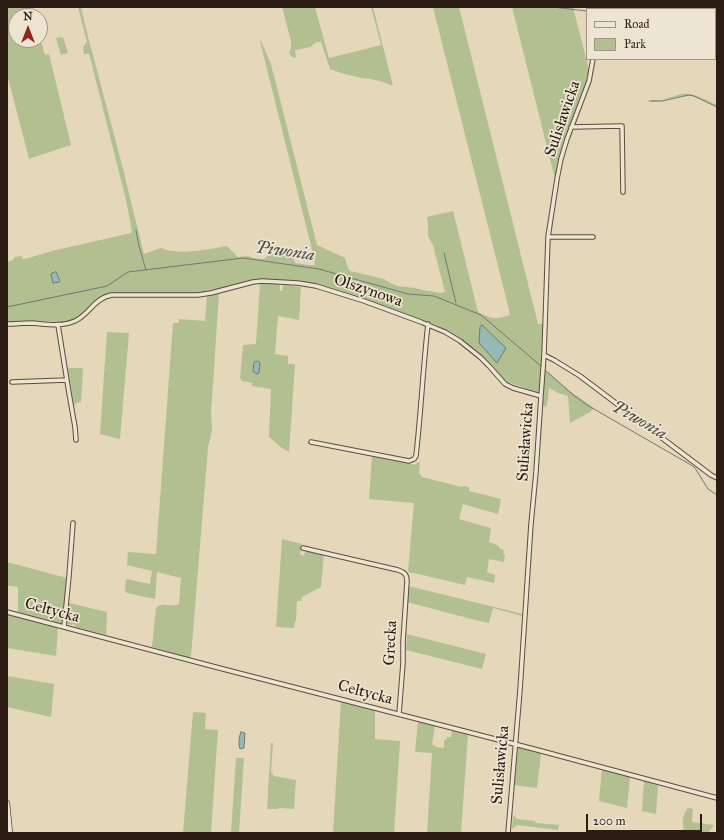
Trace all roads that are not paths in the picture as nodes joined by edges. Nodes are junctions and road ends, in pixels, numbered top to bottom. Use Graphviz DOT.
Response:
graph roads {
  1 [pos="593,60"];
  2 [pos="572,127"];
  3 [pos="622,192"];
  4 [pos="593,237"];
  5 [pos="548,238"];
  6 [pos="7,324"];
  7 [pos="428,324"];
  8 [pos="58,325"];
  9 [pos="544,355"];
  10 [pos="67,380"];
  11 [pos="12,382"];
  12 [pos="541,396"];
  13 [pos="76,440"];
  14 [pos="311,442"];
  15 [pos="717,478"];
  16 [pos="73,523"];
  17 [pos="303,548"];
  18 [pos="7,612"];
  19 [pos="64,627"];
  20 [pos="399,714"];
  21 [pos="516,744"];
  22 [pos="717,798"];
  23 [pos="7,803"];
  24 [pos="10,833"];
  25 [pos="508,833"];
  1 -- 2 [label="street, Sulisławicka"];
  2 -- 3 [label="street"];
  2 -- 5 [label="street, Sulisławicka"];
  4 -- 5 [label="street"];
  5 -- 9 [label="street, Sulisławicka"];
  6 -- 8 [label="street, Olszynowa"];
  7 -- 8 [label="street, Olszynowa"];
  7 -- 12 [label="street, Olszynowa"];
  7 -- 14 [label="street"];
  8 -- 10 [label="street"];
  9 -- 12 [label="street, Sulisławicka"];
  9 -- 15 [label="street"];
  10 -- 11 [label="street"];
  10 -- 13 [label="street"];
  12 -- 21 [label="street, Sulisławicka"];
  16 -- 19 [label="street"];
  17 -- 20 [label="street, Grecka"];
  18 -- 19 [label="street, Celtycka"];
  19 -- 20 [label="street, Celtycka"];
  20 -- 21 [label="street, Celtycka"];
  21 -- 22 [label="street, Celtycka"];
  21 -- 25 [label="street, Sulisławicka"];
  23 -- 24 [label="street"];
}
